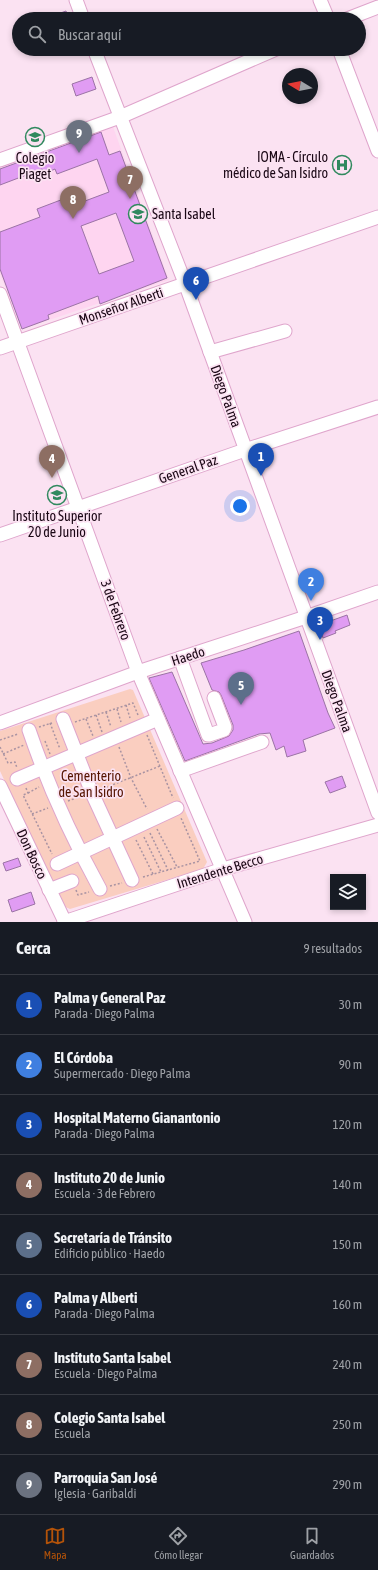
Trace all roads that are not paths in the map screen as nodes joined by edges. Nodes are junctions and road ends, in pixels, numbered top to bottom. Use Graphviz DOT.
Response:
graph roads {
  1 [pos="76,0"];
  2 [pos="320,0"];
  3 [pos="378,8"];
  4 [pos="80,12"];
  5 [pos="325,12"];
  6 [pos="366,12"];
  7 [pos="97,56"];
  8 [pos="260,56"];
  9 [pos="343,56"];
  10 [pos="120,117"];
  11 [pos="378,151"];
  12 [pos="0,160"];
  13 [pos="378,217"];
  14 [pos="185,283"];
  15 [pos="0,294"];
  16 [pos="285,331"];
  17 [pos="18,342"];
  18 [pos="0,348"];
  19 [pos="210,352"];
  20 [pos="378,407"];
  21 [pos="245,450"];
  22 [pos="78,507"];
  23 [pos="0,535"];
  24 [pos="378,592"];
  25 [pos="306,617"];
  26 [pos="180,658"];
  27 [pos="138,672"];
  28 [pos="214,698"];
  29 [pos="63,719"];
  30 [pos="158,719"];
  31 [pos="0,723"];
  32 [pos="31,735"];
  33 [pos="262,742"];
  34 [pos="70,756"];
  35 [pos="42,768"];
  36 [pos="180,771"];
  37 [pos="17,778"];
  38 [pos="0,786"];
  39 [pos="177,808"];
  40 [pos="378,812"];
  41 [pos="378,825"];
  42 [pos="113,838"];
  43 [pos="80,854"];
  44 [pos="57,864"];
  45 [pos="223,869"];
  46 [pos="132,880"];
  47 [pos="72,881"];
  48 [pos="100,889"];
  49 [pos="49,890"];
  50 [pos="65,922"];
  51 [pos="245,922"];
  1 -- 4 [label="street"];
  2 -- 5 [label="street"];
  3 -- 6 [label="street"];
  7 -- 10 [label="street, Diego Palma"];
  8 -- 10 [label="street"];
  9 -- 11 [label="street"];
  10 -- 12 [label="street"];
  10 -- 14 [label="street, Diego Palma"];
  13 -- 14 [label="street, Monseñor Alberti"];
  14 -- 17 [label="street, Monseñor Alberti"];
  14 -- 19 [label="street, Diego Palma"];
  15 -- 17 [label="street, 3 de Febrero"];
  16 -- 19 [label="street"];
  17 -- 18 [label="street, Monseñor Alberti"];
  17 -- 22 [label="street, 3 de Febrero"];
  19 -- 21 [label="street, Diego Palma"];
  20 -- 21 [label="street, General Paz"];
  21 -- 22 [label="street, General Paz"];
  21 -- 25 [label="street, Diego Palma"];
  22 -- 23 [label="street, General Paz"];
  22 -- 27 [label="street, 3 de Febrero"];
  24 -- 25 [label="street, Haedo"];
  25 -- 26 [label="street, Haedo"];
  25 -- 40 [label="street, Diego Palma"];
  26 -- 27 [label="street, Haedo"];
  26 -- 28 [label="street"];
  27 -- 30 [label="street, 3 de Febrero"];
  27 -- 31 [label="street, Haedo"];
  29 -- 34 [label="street"];
  30 -- 34 [label="street"];
  30 -- 36 [label="street, 3 de Febrero"];
  32 -- 35 [label="street"];
  33 -- 36 [label="street"];
  34 -- 35 [label="street"];
  34 -- 42 [label="street"];
  35 -- 37 [label="street"];
  35 -- 43 [label="street"];
  36 -- 45 [label="street, 3 de Febrero"];
  38 -- 49 [label="street, Don Bosco"];
  39 -- 42 [label="street"];
  41 -- 45 [label="street, Intendente Becco"];
  42 -- 43 [label="street"];
  42 -- 46 [label="street"];
  43 -- 44 [label="street"];
  43 -- 48 [label="street"];
  45 -- 50 [label="street, Intendente Becco"];
  45 -- 51 [label="street, 3 de Febrero"];
  47 -- 49 [label="street"];
  49 -- 50 [label="street, Don Bosco"];
}
